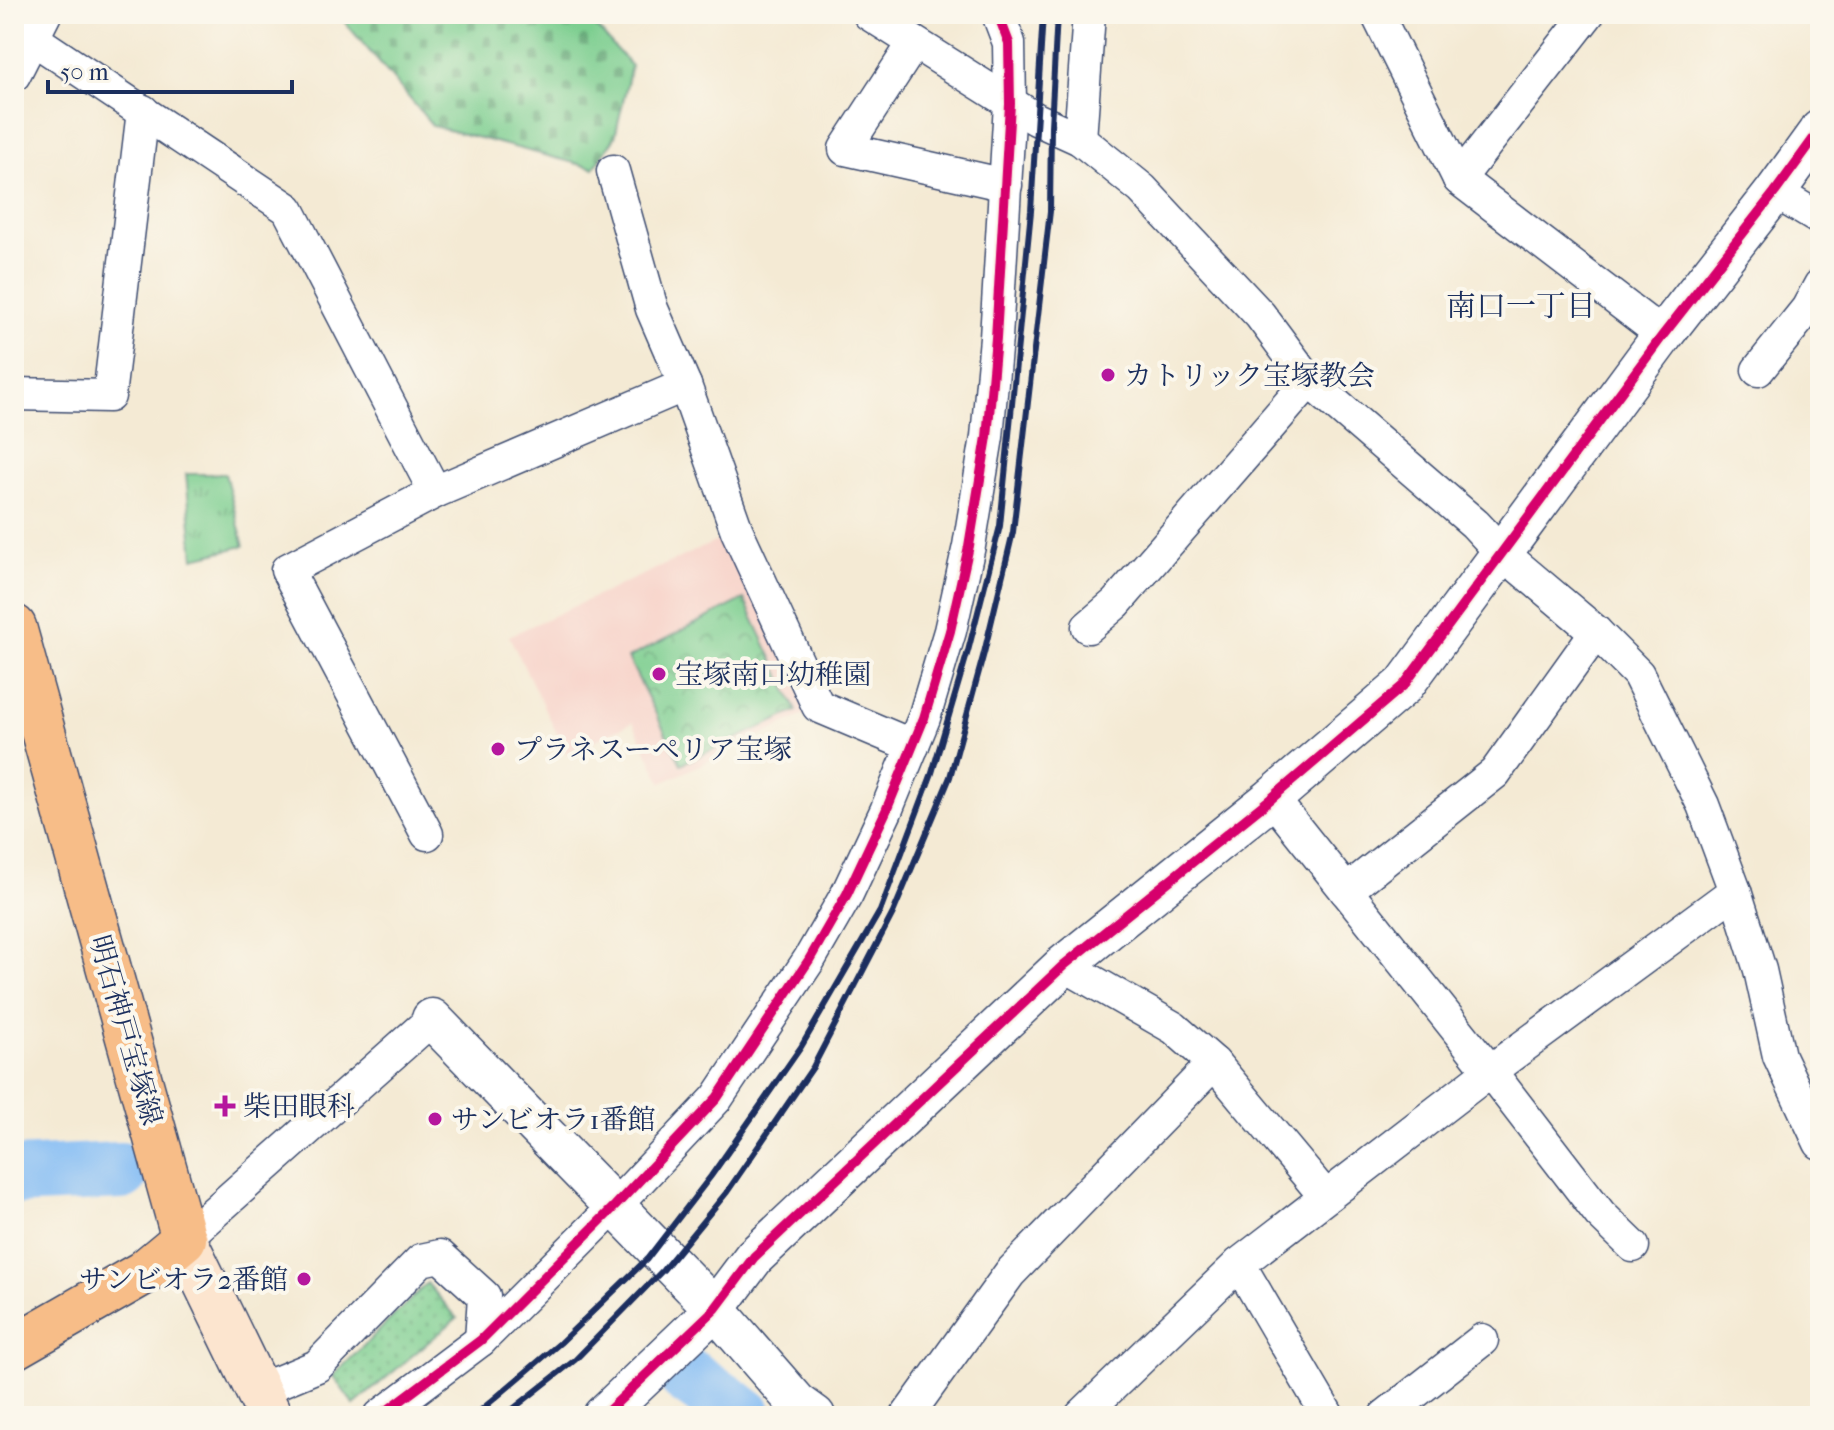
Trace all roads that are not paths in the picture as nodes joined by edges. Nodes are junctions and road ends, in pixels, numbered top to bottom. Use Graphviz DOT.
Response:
graph roads {
  1 [pos="869,14"];
  2 [pos="998,14"];
  3 [pos="1089,14"];
  4 [pos="1377,14"];
  5 [pos="1588,14"];
  6 [pos="39,26"];
  7 [pos="914,43"];
  8 [pos="14,75"];
  9 [pos="1010,104"];
  10 [pos="143,111"];
  11 [pos="1820,130"];
  12 [pos="1080,139"];
  13 [pos="613,171"];
  14 [pos="1459,179"];
  15 [pos="1006,185"];
  16 [pos="1775,192"];
  17 [pos="1820,219"];
  18 [pos="1820,285"];
  19 [pos="1663,335"];
  20 [pos="1758,370"];
  21 [pos="1309,381"];
  22 [pos="685,385"];
  23 [pos="14,394"];
  24 [pos="435,492"];
  25 [pos="1501,552"];
  26 [pos="14,627"];
  27 [pos="1088,627"];
  28 [pos="1596,632"];
  29 [pos="913,746"];
  30 [pos="1272,798"];
  31 [pos="427,834"];
  32 [pos="1346,891"];
  33 [pos="1735,891"];
  34 [pos="1064,965"];
  35 [pos="432,1019"];
  36 [pos="1214,1063"];
  37 [pos="1490,1071"];
  38 [pos="1820,1143"];
  39 [pos="1325,1196"];
  40 [pos="615,1206"];
  41 [pos="184,1239"];
  42 [pos="1633,1246"];
  43 [pos="1239,1264"];
  44 [pos="715,1309"];
  45 [pos="481,1340"];
  46 [pos="1482,1340"];
  47 [pos="14,1347"];
  48 [pos="263,1403"];
  49 [pos="380,1416"];
  50 [pos="603,1416"];
  51 [pos="815,1416"];
  52 [pos="907,1416"];
  53 [pos="1081,1416"];
  54 [pos="1328,1416"];
  55 [pos="1385,1416"];
  1 -- 7 [label="street"];
  2 -- 9 [label="street"];
  3 -- 12 [label="street"];
  4 -- 14 [label="street"];
  5 -- 14 [label="street"];
  6 -- 8 [label="street"];
  6 -- 10 [label="street"];
  7 -- 9 [label="street"];
  7 -- 15 [label="street"];
  9 -- 12 [label="street"];
  9 -- 15 [label="street"];
  10 -- 23 [label="street"];
  10 -- 24 [label="street"];
  11 -- 16 [label="street"];
  12 -- 21 [label="street"];
  13 -- 22 [label="street"];
  14 -- 19 [label="street"];
  15 -- 29 [label="street"];
  16 -- 17 [label="street"];
  16 -- 19 [label="street"];
  18 -- 20 [label="street"];
  19 -- 25 [label="street"];
  21 -- 25 [label="street"];
  21 -- 27 [label="street"];
  22 -- 24 [label="street"];
  22 -- 29 [label="street"];
  24 -- 31 [label="street"];
  25 -- 28 [label="street"];
  25 -- 30 [label="street"];
  26 -- 41 [label="main road, 明石神戸宝塚線"];
  28 -- 32 [label="street"];
  28 -- 33 [label="street"];
  29 -- 40 [label="street"];
  30 -- 32 [label="street"];
  30 -- 34 [label="street"];
  32 -- 37 [label="street"];
  33 -- 37 [label="street"];
  33 -- 38 [label="street"];
  34 -- 36 [label="street"];
  34 -- 44 [label="street"];
  35 -- 40 [label="street"];
  35 -- 41 [label="street"];
  36 -- 39 [label="street"];
  36 -- 52 [label="street"];
  37 -- 39 [label="street"];
  37 -- 42 [label="street"];
  39 -- 43 [label="street"];
  40 -- 44 [label="street"];
  40 -- 45 [label="street"];
  41 -- 47 [label="main road"];
  41 -- 48 [label="main road"];
  43 -- 53 [label="street"];
  43 -- 54 [label="street"];
  44 -- 50 [label="street"];
  44 -- 51 [label="street"];
  45 -- 48 [label="street"];
  45 -- 49 [label="street"];
  46 -- 55 [label="street"];
}
